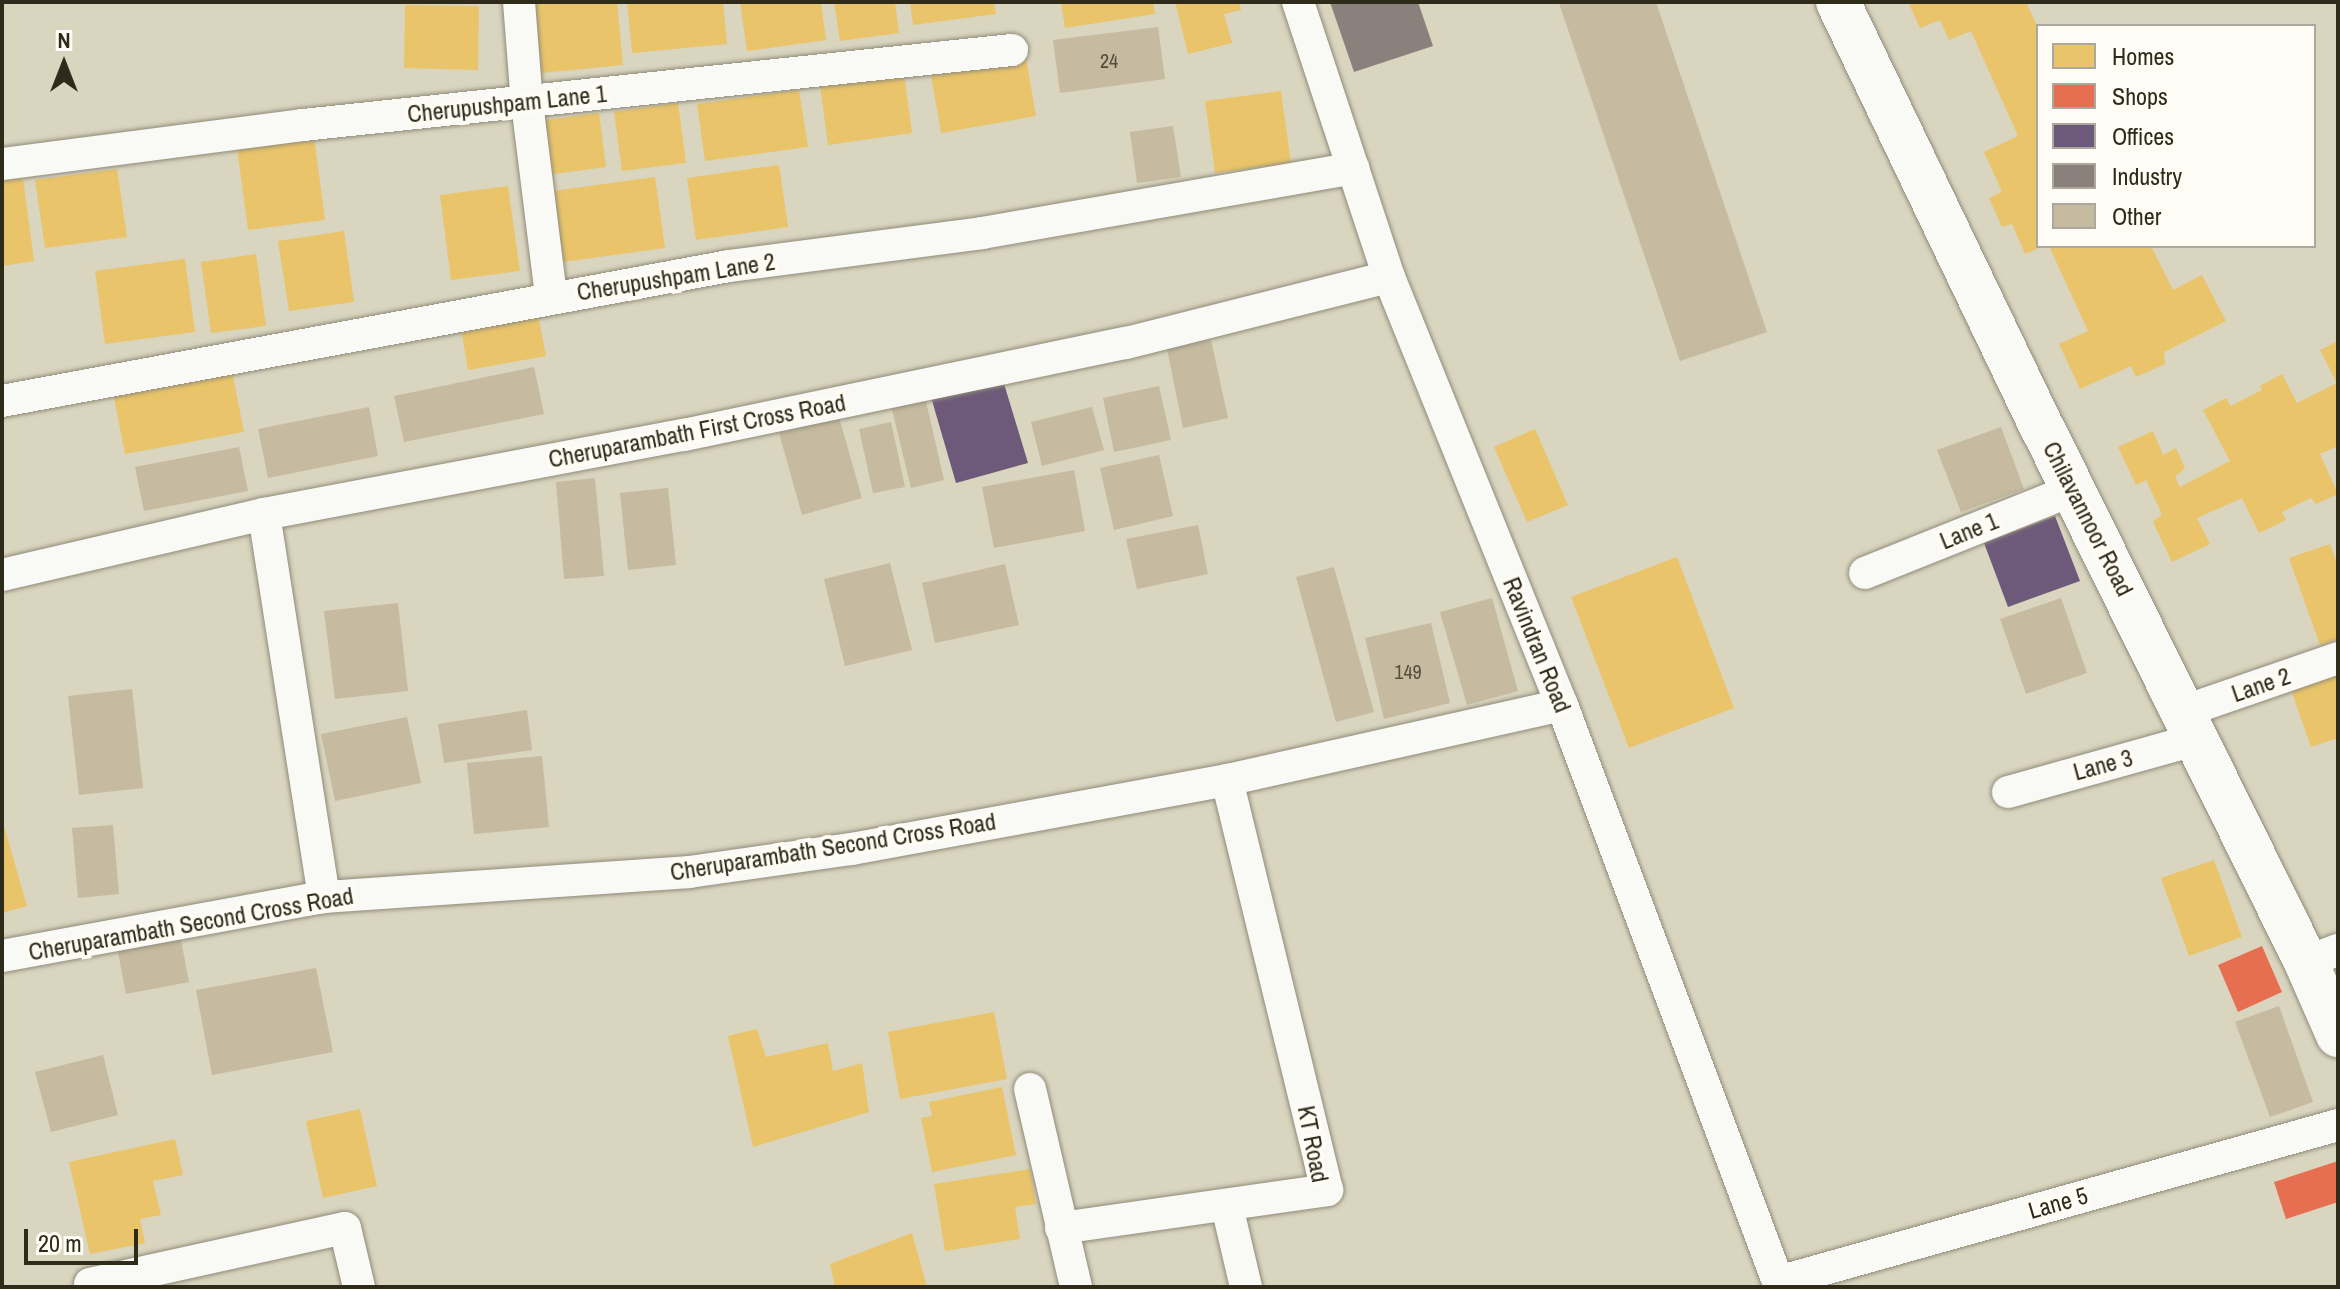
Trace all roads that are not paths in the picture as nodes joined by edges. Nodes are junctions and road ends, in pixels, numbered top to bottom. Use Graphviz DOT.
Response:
graph roads {
  1 [pos="519,2"];
  2 [pos="1298,2"];
  3 [pos="1838,2"];
  4 [pos="1012,50"];
  5 [pos="527,103"];
  6 [pos="2,164"];
  7 [pos="1353,168"];
  8 [pos="1389,277"];
  9 [pos="551,297"];
  10 [pos="2,401"];
  11 [pos="2073,490"];
  12 [pos="264,514"];
  13 [pos="1865,573"];
  14 [pos="2,575"];
  15 [pos="2338,658"];
  16 [pos="1562,705"];
  17 [pos="2191,725"];
  18 [pos="1227,780"];
  19 [pos="2008,792"];
  20 [pos="324,897"];
  21 [pos="2,956"];
  22 [pos="2322,956"];
  23 [pos="2338,1035"];
  24 [pos="1030,1089"];
  25 [pos="2338,1125"];
  26 [pos="1227,1206"];
  27 [pos="1061,1228"];
  28 [pos="90,1284"];
  29 [pos="1779,1284"];
  30 [pos="359,1287"];
  31 [pos="1076,1287"];
  32 [pos="1246,1287"];
  1 -- 5 [label="street"];
  2 -- 7 [label="street, Ravindran Road"];
  3 -- 11 [label="street, Chilavannoor Road"];
  4 -- 5 [label="street, Cherupushpam Lane 1"];
  5 -- 6 [label="street, Cherupushpam Lane 1"];
  5 -- 9 [label="street"];
  7 -- 8 [label="street, Ravindran Road"];
  7 -- 9 [label="street, Cherupushpam Lane 2"];
  8 -- 12 [label="street, Cheruparambath First Cross Road"];
  8 -- 16 [label="street, Ravindran Road"];
  9 -- 10 [label="street, Cherupushpam Lane 2"];
  11 -- 13 [label="street, Lane 1"];
  11 -- 17 [label="street, Chilavannoor Road"];
  12 -- 14 [label="street, Cheruparambath First Cross Road"];
  12 -- 20 [label="street"];
  15 -- 17 [label="street, Lane 2"];
  16 -- 18 [label="street, Cheruparambath Second Cross Road"];
  16 -- 29 [label="street, Ravindran Road"];
  17 -- 19 [label="street, Lane 3"];
  17 -- 22 [label="street, Chilavannoor Road"];
  18 -- 20 [label="street, Cheruparambath Second Cross Road"];
  18 -- 26 [label="street, KT Road"];
  20 -- 21 [label="street, Cheruparambath Second Cross Road"];
  22 -- 23 [label="street, Chilavannoor Road"];
  24 -- 27 [label="street"];
  25 -- 29 [label="street, Lane 5"];
  26 -- 27 [label="street, KT Road"];
  26 -- 32 [label="street"];
  27 -- 31 [label="street"];
  28 -- 30 [label="street"];
}
